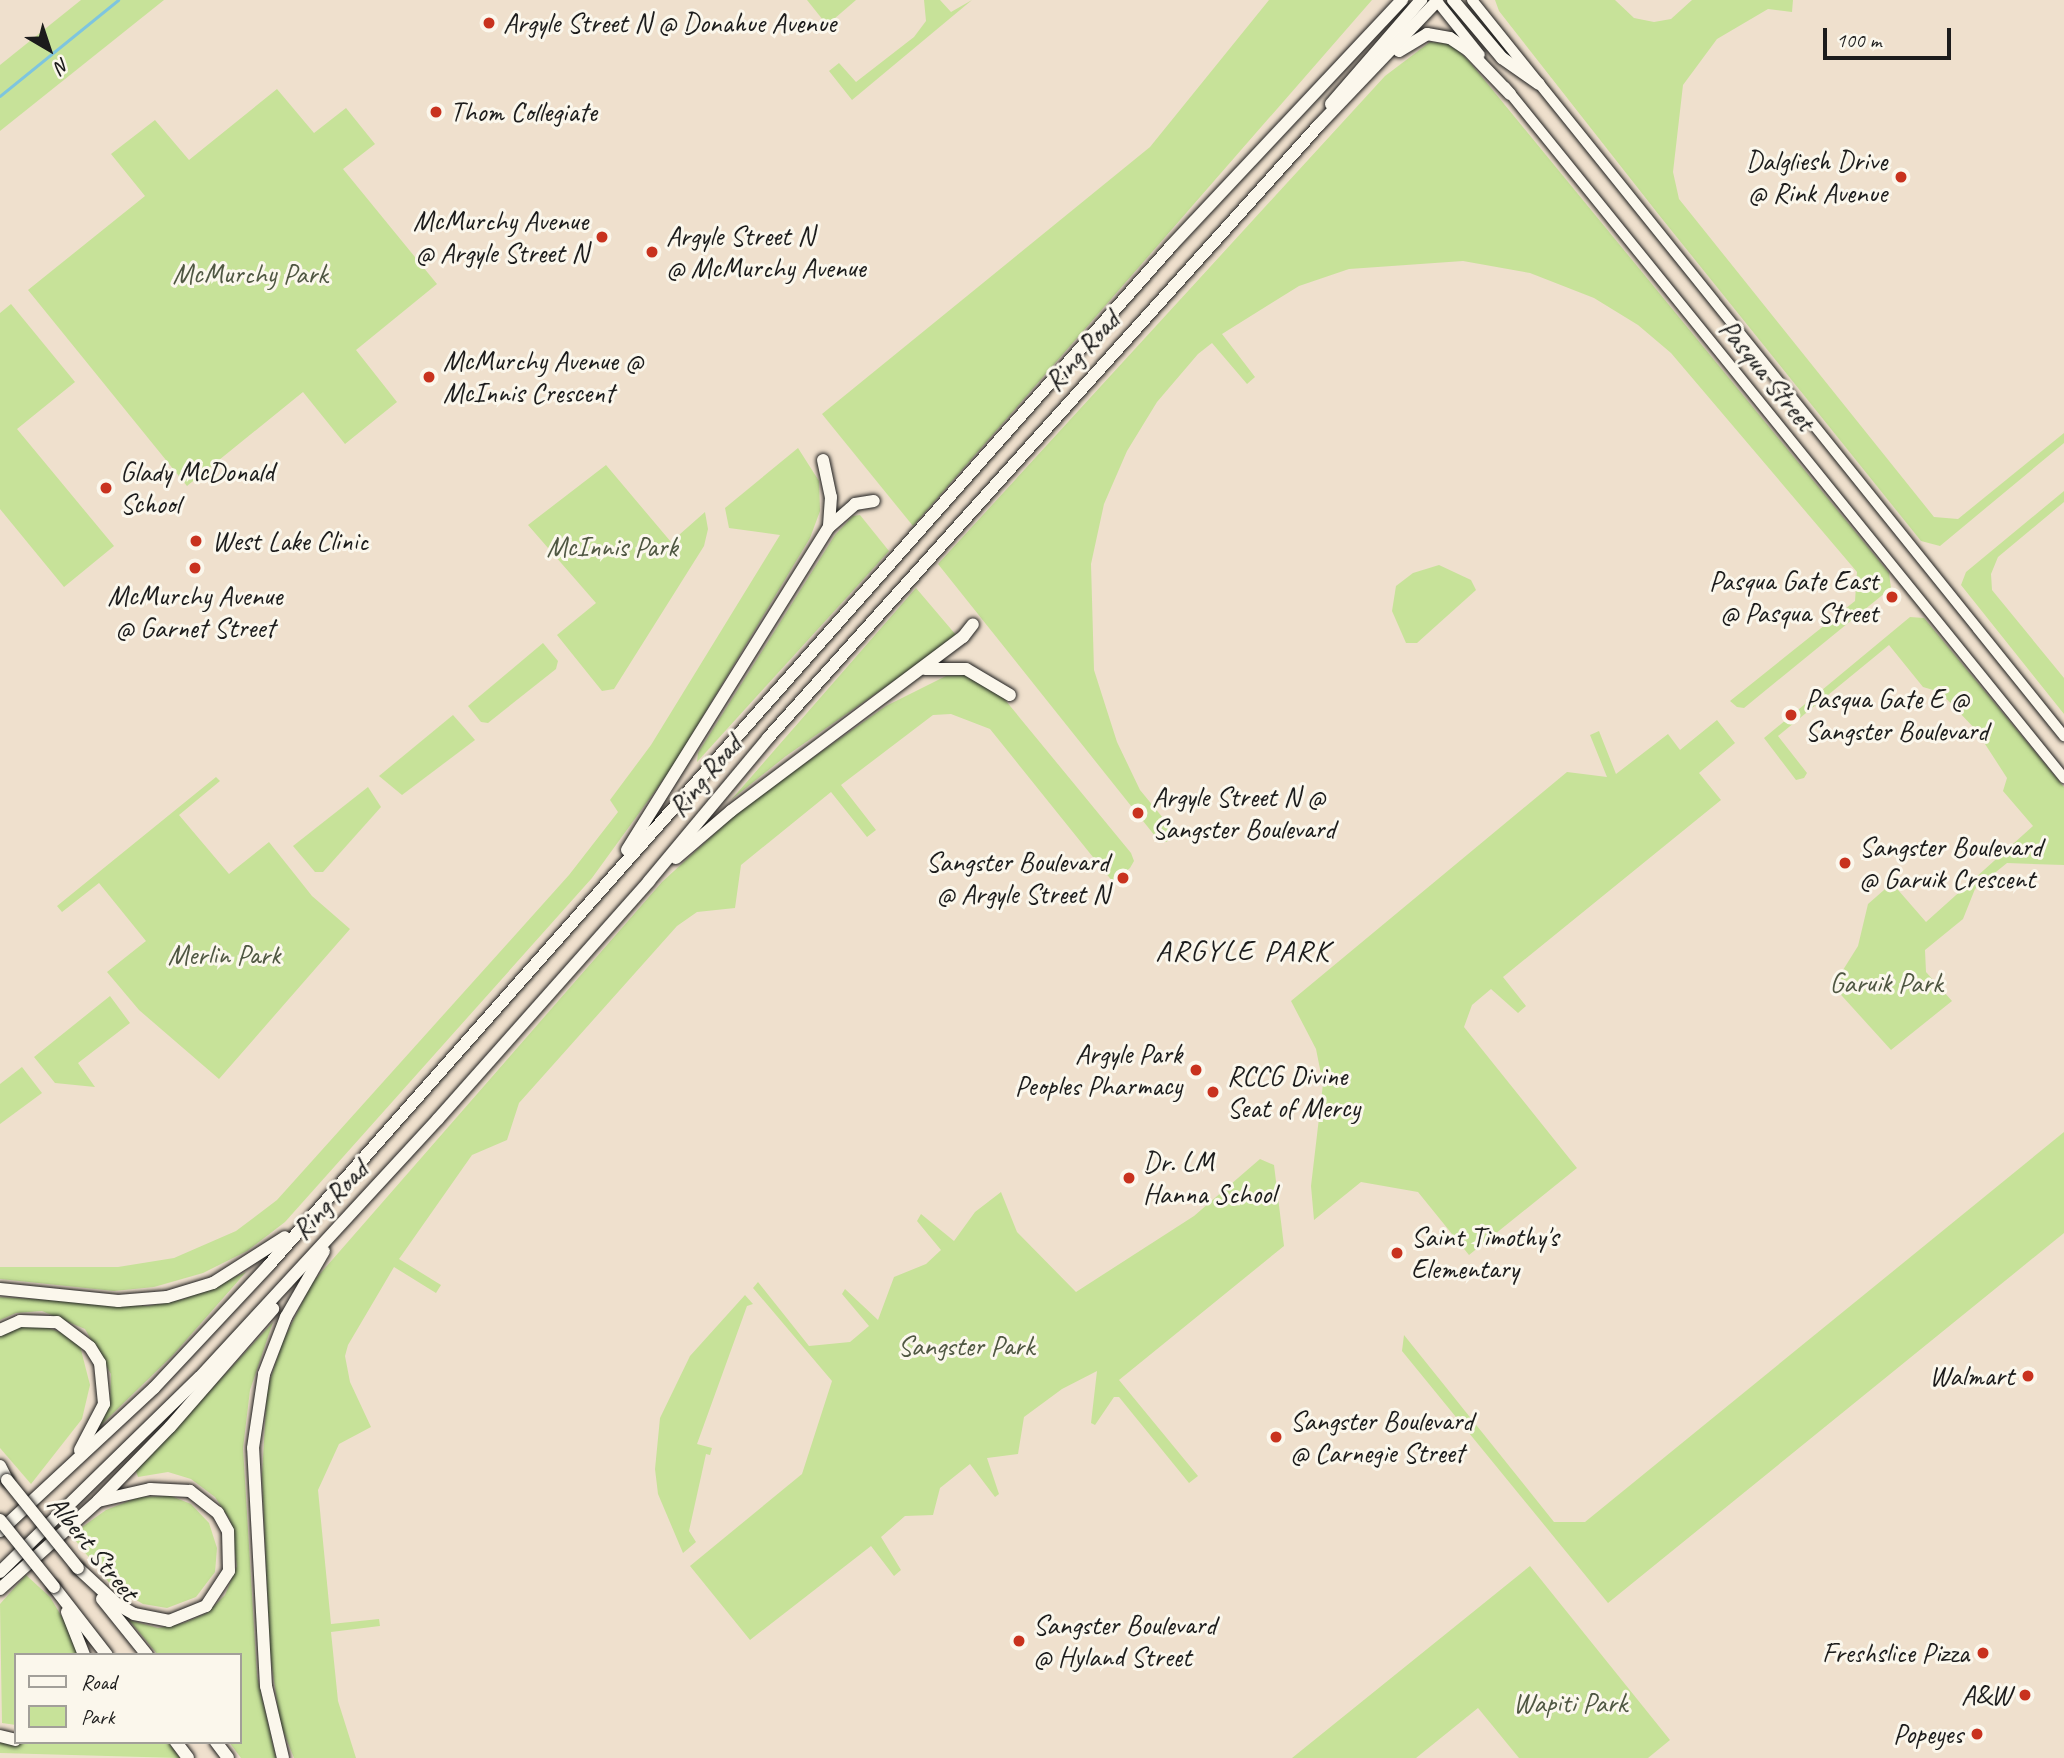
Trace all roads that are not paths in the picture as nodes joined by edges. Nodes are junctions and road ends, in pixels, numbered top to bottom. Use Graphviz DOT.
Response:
graph roads {
  1 [pos="1388,0"];
  2 [pos="1402,0"];
  3 [pos="1421,0"];
  4 [pos="1437,0"];
  5 [pos="1453,0"];
  6 [pos="1472,0"];
  7 [pos="1482,0"];
  8 [pos="1502,37"];
  9 [pos="1360,43"];
  10 [pos="1539,84"];
  11 [pos="1510,94"];
  12 [pos="1318,125"];
  13 [pos="823,460"];
  14 [pos="874,501"];
  15 [pos="829,527"];
  16 [pos="973,624"];
  17 [pos="921,670"];
  18 [pos="1010,695"];
  19 [pos="2064,736"];
  20 [pos="2064,778"];
  21 [pos="649,881"];
  22 [pos="602,888"];
  23 [pos="307,1220"];
  24 [pos="337,1230"];
  25 [pos="0,1289"];
  26 [pos="0,1330"];
  27 [pos="0,1466"];
  28 [pos="4,1475"];
  29 [pos="41,1496"];
  30 [pos="98,1501"];
  31 [pos="0,1520"];
  32 [pos="0,1531"];
  33 [pos="78,1568"];
  34 [pos="0,1572"];
  35 [pos="54,1587"];
  36 [pos="0,1589"];
  37 [pos="83,1653"];
  38 [pos="105,1653"];
  39 [pos="145,1653"];
  40 [pos="283,1758"];
  1 -- 9 [label="highway"];
  2 -- 9 [label="highway, Ring Road"];
  3 -- 12 [label="highway"];
  4 -- 11 [label="main road, Pasqua Street"];
  4 -- 12 [label="highway, Ring Road"];
  5 -- 10 [label="highway"];
  6 -- 8 [label="main road, Pasqua Street"];
  7 -- 8 [label="main road"];
  8 -- 10 [label="main road, Pasqua Street"];
  9 -- 22 [label="highway, Ring Road"];
  10 -- 19 [label="main road, Pasqua Street"];
  11 -- 12 [label="highway"];
  11 -- 20 [label="main road, Pasqua Street"];
  12 -- 21 [label="highway, Ring Road"];
  13 -- 15 [label="highway"];
  14 -- 15 [label="highway"];
  15 -- 22 [label="highway"];
  16 -- 17 [label="highway"];
  17 -- 18 [label="highway"];
  17 -- 21 [label="highway"];
  21 -- 24 [label="highway, Ring Road"];
  22 -- 23 [label="highway, Ring Road"];
  23 -- 25 [label="highway"];
  23 -- 29 [label="highway, Ring Road"];
  24 -- 30 [label="highway"];
  24 -- 34 [label="highway, Ring Road"];
  24 -- 40 [label="highway"];
  26 -- 29 [label="highway"];
  27 -- 28 [label="highway, Albert Street"];
  28 -- 33 [label="highway, Albert Street, bridge"];
  29 -- 32 [label="highway, Ring Road"];
  30 -- 33 [label="highway"];
  30 -- 36 [label="highway"];
  31 -- 35 [label="highway, Albert Street, bridge"];
  33 -- 39 [label="highway, Albert Street"];
  35 -- 37 [label="highway"];
  35 -- 38 [label="highway, Albert Street"];
}
